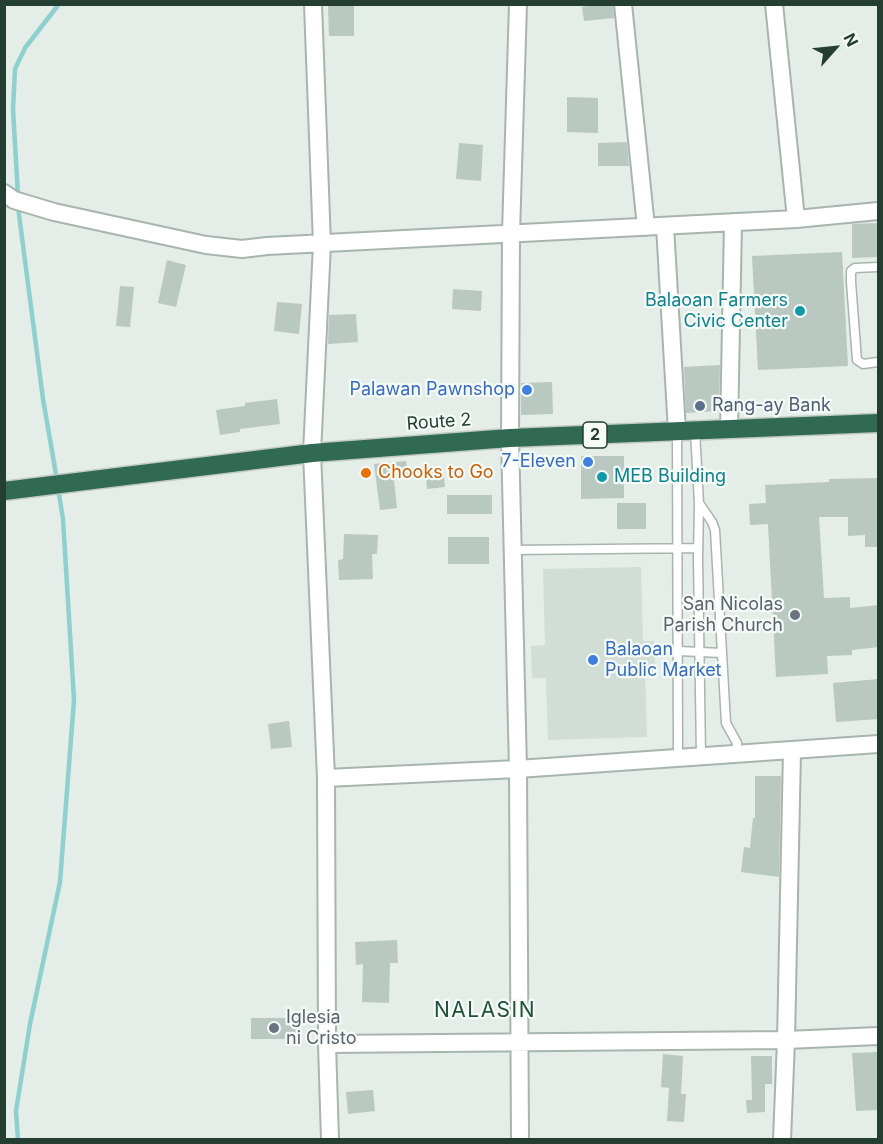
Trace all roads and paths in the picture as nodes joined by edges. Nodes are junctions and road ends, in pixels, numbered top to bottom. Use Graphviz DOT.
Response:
graph roads {
  1 [pos="313,4"];
  2 [pos="518,4"];
  3 [pos="623,4"];
  4 [pos="774,4"];
  5 [pos="4,193"];
  6 [pos="879,211"];
  7 [pos="795,219"];
  8 [pos="733,222"];
  9 [pos="665,226"];
  10 [pos="646,227"];
  11 [pos="511,233"];
  12 [pos="322,244"];
  13 [pos="879,267"];
  14 [pos="879,362"];
  15 [pos="879,423"];
  16 [pos="729,429"];
  17 [pos="686,431"];
  18 [pos="510,438"];
  19 [pos="312,453"];
  20 [pos="4,491"];
  21 [pos="699,503"];
  22 [pos="698,548"];
  23 [pos="677,549"];
  24 [pos="513,550"];
  25 [pos="678,651"];
  26 [pos="699,652"];
  27 [pos="722,653"];
  28 [pos="879,744"];
  29 [pos="792,751"];
  30 [pos="736,755"];
  31 [pos="701,757"];
  32 [pos="678,759"];
  33 [pos="518,770"];
  34 [pos="326,778"];
  35 [pos="879,1036"];
  36 [pos="786,1040"];
  37 [pos="519,1042"];
  38 [pos="327,1044"];
  39 [pos="330,1140"];
  40 [pos="520,1140"];
  41 [pos="782,1140"];
  1 -- 12 [label="street"];
  2 -- 11 [label="street"];
  3 -- 10 [label="street"];
  4 -- 7 [label="street"];
  5 -- 12 [label="street"];
  6 -- 7 [label="street"];
  7 -- 8 [label="street"];
  8 -- 9 [label="street"];
  8 -- 16 [label="street"];
  9 -- 10 [label="street"];
  9 -- 17 [label="street"];
  10 -- 11 [label="street"];
  11 -- 12 [label="street"];
  11 -- 18 [label="street"];
  12 -- 19 [label="street"];
  13 -- 14 [label="lane"];
  15 -- 16 [label="highway, Route 2 / 2"];
  16 -- 17 [label="highway, Route 2 / 2"];
  17 -- 18 [label="highway, Route 2 / 2"];
  17 -- 21 [label="lane"];
  17 -- 23 [label="lane"];
  18 -- 19 [label="highway, Route 2 / 2"];
  18 -- 24 [label="street"];
  19 -- 20 [label="highway, Route 2 / 2"];
  19 -- 34 [label="street"];
  21 -- 22 [label="lane"];
  21 -- 27 [label="lane"];
  22 -- 23 [label="lane"];
  22 -- 26 [label="lane"];
  23 -- 24 [label="lane"];
  23 -- 25 [label="lane"];
  24 -- 33 [label="street"];
  25 -- 26 [label="lane"];
  25 -- 32 [label="lane"];
  26 -- 27 [label="lane"];
  26 -- 31 [label="lane"];
  27 -- 30 [label="lane"];
  28 -- 29 [label="street"];
  29 -- 30 [label="street"];
  29 -- 36 [label="street"];
  30 -- 31 [label="street"];
  31 -- 32 [label="street"];
  32 -- 33 [label="street"];
  33 -- 34 [label="street"];
  33 -- 37 [label="street"];
  34 -- 38 [label="street"];
  35 -- 36 [label="street"];
  36 -- 37 [label="street"];
  36 -- 41 [label="street"];
  37 -- 38 [label="street"];
  37 -- 40 [label="street"];
  38 -- 39 [label="street"];
}
